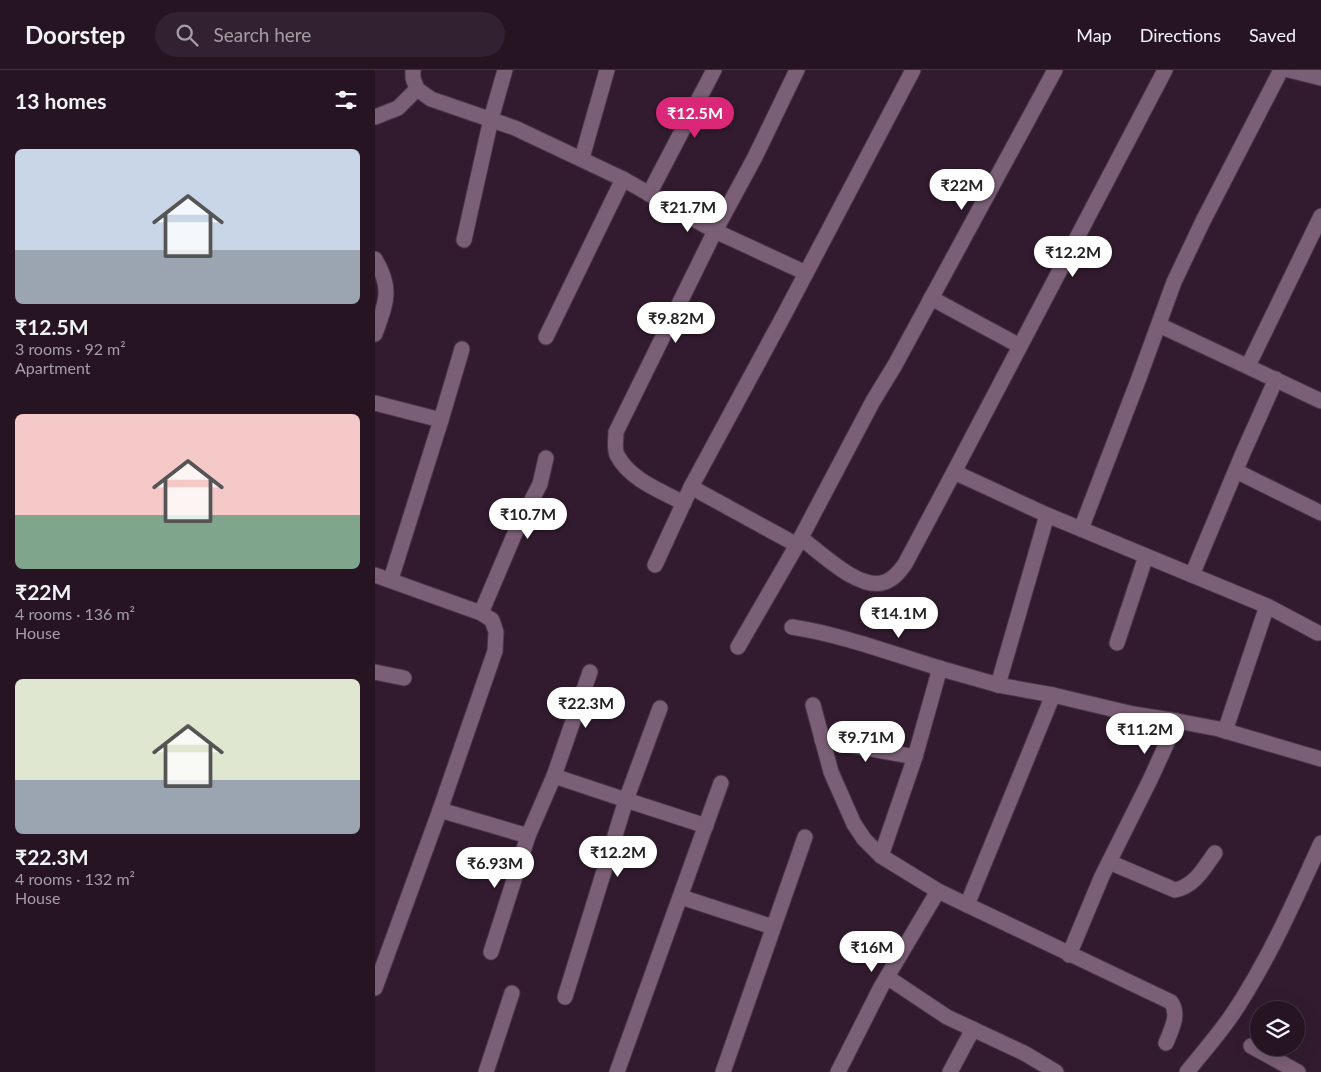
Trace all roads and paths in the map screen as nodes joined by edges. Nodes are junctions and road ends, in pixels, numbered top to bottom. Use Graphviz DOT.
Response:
graph roads {
  1 [pos="413,70"];
  2 [pos="505,70"];
  3 [pos="607,70"];
  4 [pos="714,70"];
  5 [pos="797,70"];
  6 [pos="913,70"];
  7 [pos="1055,70"];
  8 [pos="1165,70"];
  9 [pos="1281,70"];
  10 [pos="1289,70"];
  11 [pos="1321,78"];
  12 [pos="417,89"];
  13 [pos="375,117"];
  14 [pos="491,119"];
  15 [pos="582,158"];
  16 [pos="623,178"];
  17 [pos="649,194"];
  18 [pos="1321,216"];
  19 [pos="715,231"];
  20 [pos="464,240"];
  21 [pos="375,259"];
  22 [pos="806,273"];
  23 [pos="931,298"];
  24 [pos="1159,325"];
  25 [pos="375,334"];
  26 [pos="546,337"];
  27 [pos="1020,346"];
  28 [pos="462,349"];
  29 [pos="1248,366"];
  30 [pos="1276,379"];
  31 [pos="1321,400"];
  32 [pos="375,403"];
  33 [pos="441,420"];
  34 [pos="546,458"];
  35 [pos="1236,470"];
  36 [pos="954,472"];
  37 [pos="691,487"];
  38 [pos="684,503"];
  39 [pos="1321,513"];
  40 [pos="1047,515"];
  41 [pos="1081,529"];
  42 [pos="799,541"];
  43 [pos="1146,556"];
  44 [pos="655,565"];
  45 [pos="375,575"];
  46 [pos="1192,575"];
  47 [pos="391,579"];
  48 [pos="1267,606"];
  49 [pos="481,614"];
  50 [pos="792,627"];
  51 [pos="1318,633"];
  52 [pos="1117,643"];
  53 [pos="738,647"];
  54 [pos="940,668"];
  55 [pos="375,672"];
  56 [pos="590,672"];
  57 [pos="404,678"];
  58 [pos="998,685"];
  59 [pos="1053,695"];
  60 [pos="813,705"];
  61 [pos="660,708"];
  62 [pos="1177,721"];
  63 [pos="1225,731"];
  64 [pos="823,740"];
  65 [pos="915,757"];
  66 [pos="1321,759"];
  67 [pos="554,776"];
  68 [pos="721,783"];
  69 [pos="627,800"];
  70 [pos="440,810"];
  71 [pos="706,826"];
  72 [pos="528,836"];
  73 [pos="805,837"];
  74 [pos="1321,842"];
  75 [pos="1215,853"];
  76 [pos="881,856"];
  77 [pos="1109,862"];
  78 [pos="938,891"];
  79 [pos="681,897"];
  80 [pos="967,905"];
  81 [pos="773,927"];
  82 [pos="491,952"];
  83 [pos="1069,955"];
  84 [pos="887,977"];
  85 [pos="375,988"];
  86 [pos="512,993"];
  87 [pos="565,997"];
  88 [pos="973,1029"];
  89 [pos="1166,1043"];
  90 [pos="1269,1056"];
  91 [pos="486,1072"];
  92 [pos="617,1072"];
  93 [pos="723,1072"];
  94 [pos="839,1072"];
  95 [pos="950,1072"];
  96 [pos="1056,1072"];
  97 [pos="1187,1072"];
  98 [pos="1298,1072"];
  1 -- 12 [label="street"];
  2 -- 14 [label="street"];
  3 -- 15 [label="street"];
  4 -- 17 [label="street"];
  5 -- 19 [label="street"];
  6 -- 22 [label="street"];
  7 -- 23 [label="street"];
  8 -- 27 [label="street"];
  9 -- 24 [label="street"];
  10 -- 11 [label="street"];
  12 -- 13 [label="street"];
  12 -- 14 [label="street"];
  14 -- 15 [label="street"];
  14 -- 20 [label="street"];
  15 -- 16 [label="street"];
  16 -- 17 [label="street"];
  16 -- 26 [label="street"];
  17 -- 19 [label="street"];
  18 -- 29 [label="street"];
  19 -- 22 [label="street"];
  19 -- 38 [label="street"];
  21 -- 25 [label="street"];
  22 -- 37 [label="street"];
  23 -- 27 [label="street"];
  23 -- 42 [label="street"];
  24 -- 29 [label="street"];
  24 -- 41 [label="street"];
  27 -- 36 [label="street"];
  28 -- 33 [label="street"];
  29 -- 30 [label="street"];
  30 -- 31 [label="street"];
  30 -- 35 [label="street"];
  32 -- 33 [label="street"];
  33 -- 47 [label="street"];
  34 -- 49 [label="street"];
  35 -- 39 [label="street"];
  35 -- 46 [label="street"];
  36 -- 40 [label="street"];
  36 -- 42 [label="street"];
  37 -- 38 [label="street"];
  37 -- 42 [label="street"];
  38 -- 44 [label="street"];
  40 -- 41 [label="street"];
  40 -- 58 [label="street"];
  41 -- 43 [label="street"];
  42 -- 53 [label="street"];
  43 -- 46 [label="street"];
  43 -- 52 [label="street"];
  45 -- 47 [label="street"];
  46 -- 48 [label="street"];
  47 -- 49 [label="street"];
  48 -- 51 [label="street"];
  48 -- 63 [label="street"];
  49 -- 70 [label="street"];
  50 -- 54 [label="street"];
  54 -- 58 [label="street"];
  54 -- 65 [label="street"];
  55 -- 57 [label="street"];
  56 -- 67 [label="street"];
  58 -- 59 [label="street"];
  59 -- 62 [label="street"];
  59 -- 80 [label="street"];
  60 -- 64 [label="street"];
  61 -- 69 [label="street"];
  62 -- 63 [label="street"];
  62 -- 77 [label="street"];
  63 -- 66 [label="street"];
  64 -- 65 [label="street"];
  64 -- 76 [label="street"];
  65 -- 76 [label="street"];
  67 -- 69 [label="street"];
  67 -- 72 [label="street"];
  68 -- 71 [label="street"];
  69 -- 71 [label="street"];
  69 -- 87 [label="street"];
  70 -- 72 [label="street"];
  70 -- 85 [label="street"];
  71 -- 79 [label="street"];
  72 -- 82 [label="street"];
  73 -- 81 [label="street"];
  74 -- 97 [label="street"];
  75 -- 77 [label="street"];
  76 -- 78 [label="street"];
  77 -- 83 [label="street"];
  78 -- 80 [label="street"];
  78 -- 84 [label="street"];
  79 -- 81 [label="street"];
  79 -- 92 [label="street"];
  80 -- 83 [label="street"];
  81 -- 93 [label="street"];
  83 -- 89 [label="street"];
  84 -- 88 [label="street"];
  84 -- 94 [label="street"];
  86 -- 91 [label="street"];
  88 -- 95 [label="street"];
  88 -- 96 [label="street"];
  90 -- 98 [label="street"];
}
